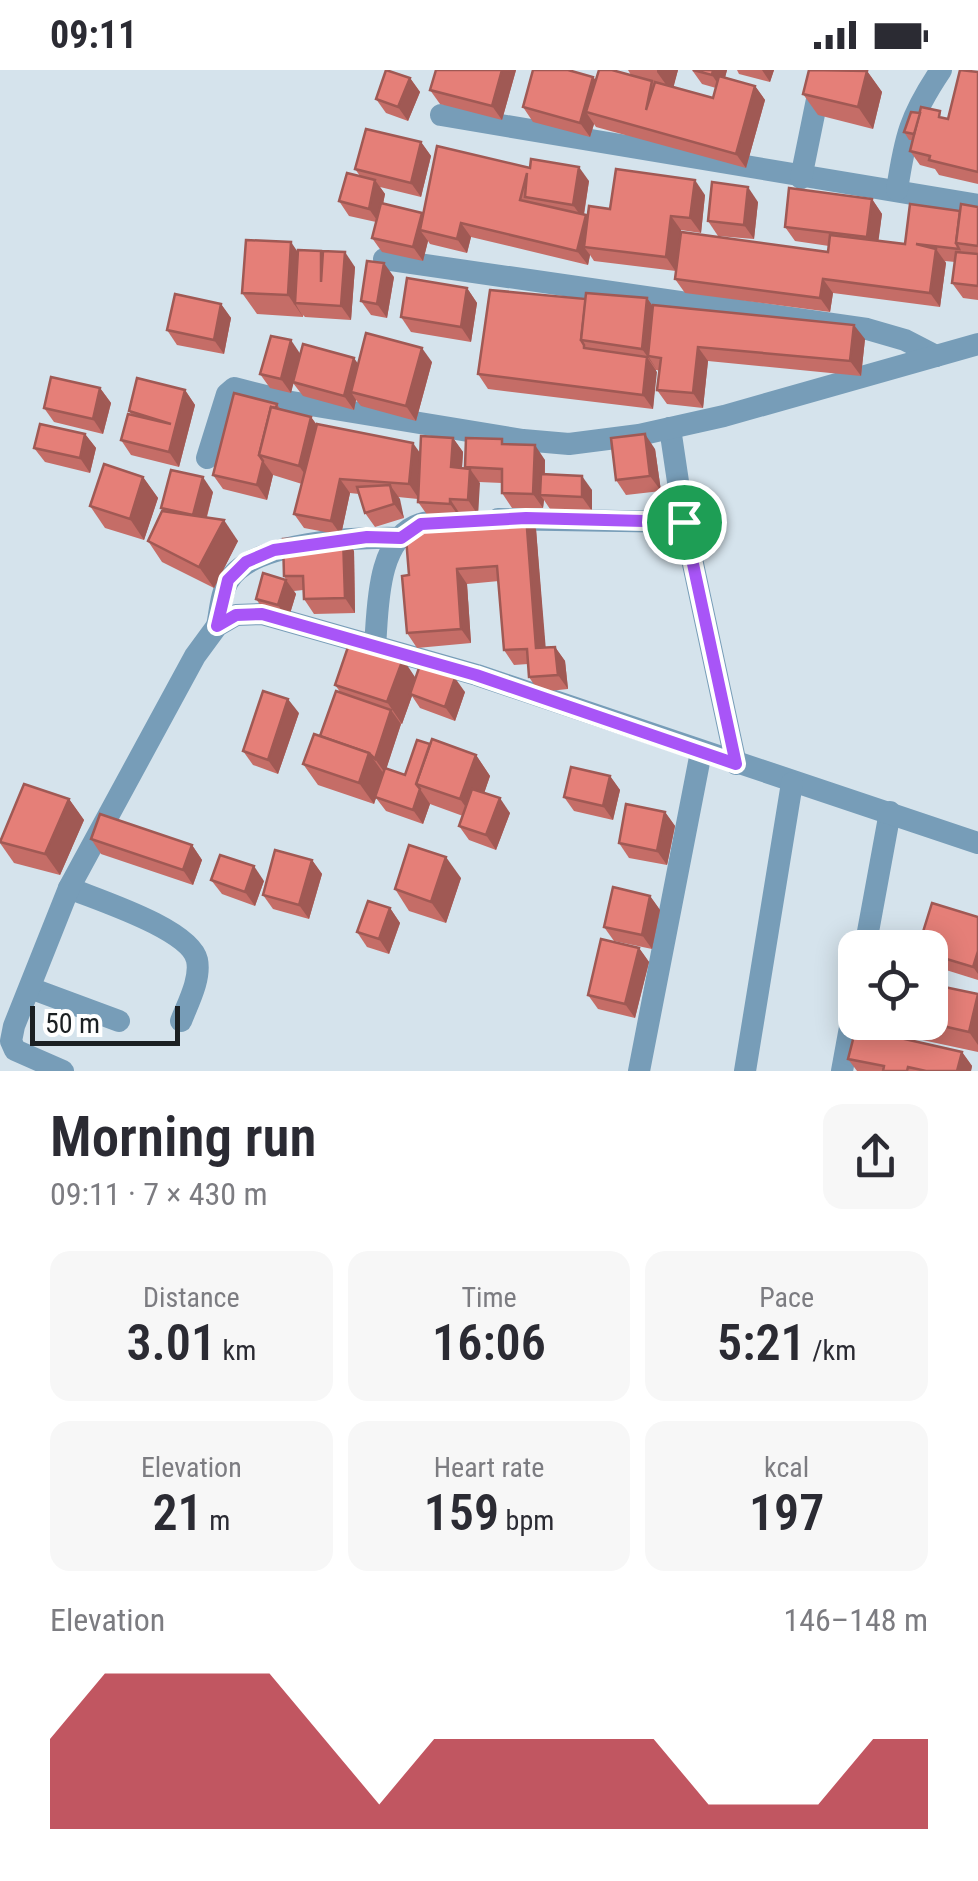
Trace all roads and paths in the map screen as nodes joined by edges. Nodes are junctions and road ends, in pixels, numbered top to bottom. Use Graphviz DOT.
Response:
graph roads {
  1 [pos="823,70"];
  2 [pos="941,70"];
  3 [pos="442,116"];
  4 [pos="801,178"];
  5 [pos="897,190"];
  6 [pos="978,205"];
  7 [pos="384,259"];
  8 [pos="978,344"];
  9 [pos="936,356"];
  10 [pos="670,428"];
  11 [pos="207,458"];
  12 [pos="684,522"];
  13 [pos="401,538"];
  14 [pos="217,626"];
  15 [pos="375,647"];
  16 [pos="701,752"];
  17 [pos="736,764"];
  18 [pos="792,783"];
  19 [pos="890,812"];
  20 [pos="978,843"];
  21 [pos="69,888"];
  22 [pos="868,930"];
  23 [pos="30,988"];
  24 [pos="120,1021"];
  25 [pos="182,1021"];
  26 [pos="848,1040"];
  27 [pos="63,1071"];
  28 [pos="639,1071"];
  29 [pos="745,1071"];
  30 [pos="842,1071"];
  1 -- 4 [label="street"];
  2 -- 5 [label="street"];
  3 -- 4 [label="street"];
  4 -- 5 [label="street"];
  5 -- 6 [label="street"];
  7 -- 9 [label="street"];
  8 -- 9 [label="street"];
  9 -- 10 [label="street"];
  10 -- 11 [label="street"];
  10 -- 12 [label="street"];
  12 -- 13 [label="street"];
  12 -- 17 [label="street"];
  13 -- 14 [label="street"];
  13 -- 15 [label="street"];
  14 -- 15 [label="street"];
  14 -- 21 [label="street"];
  15 -- 16 [label="street"];
  16 -- 17 [label="street"];
  16 -- 28 [label="street"];
  17 -- 18 [label="street"];
  18 -- 19 [label="street"];
  18 -- 29 [label="street"];
  19 -- 20 [label="street"];
  19 -- 22 [label="street"];
  21 -- 23 [label="street"];
  21 -- 25 [label="street"];
  23 -- 24 [label="street"];
  23 -- 27 [label="street"];
  26 -- 30 [label="street"];
}
